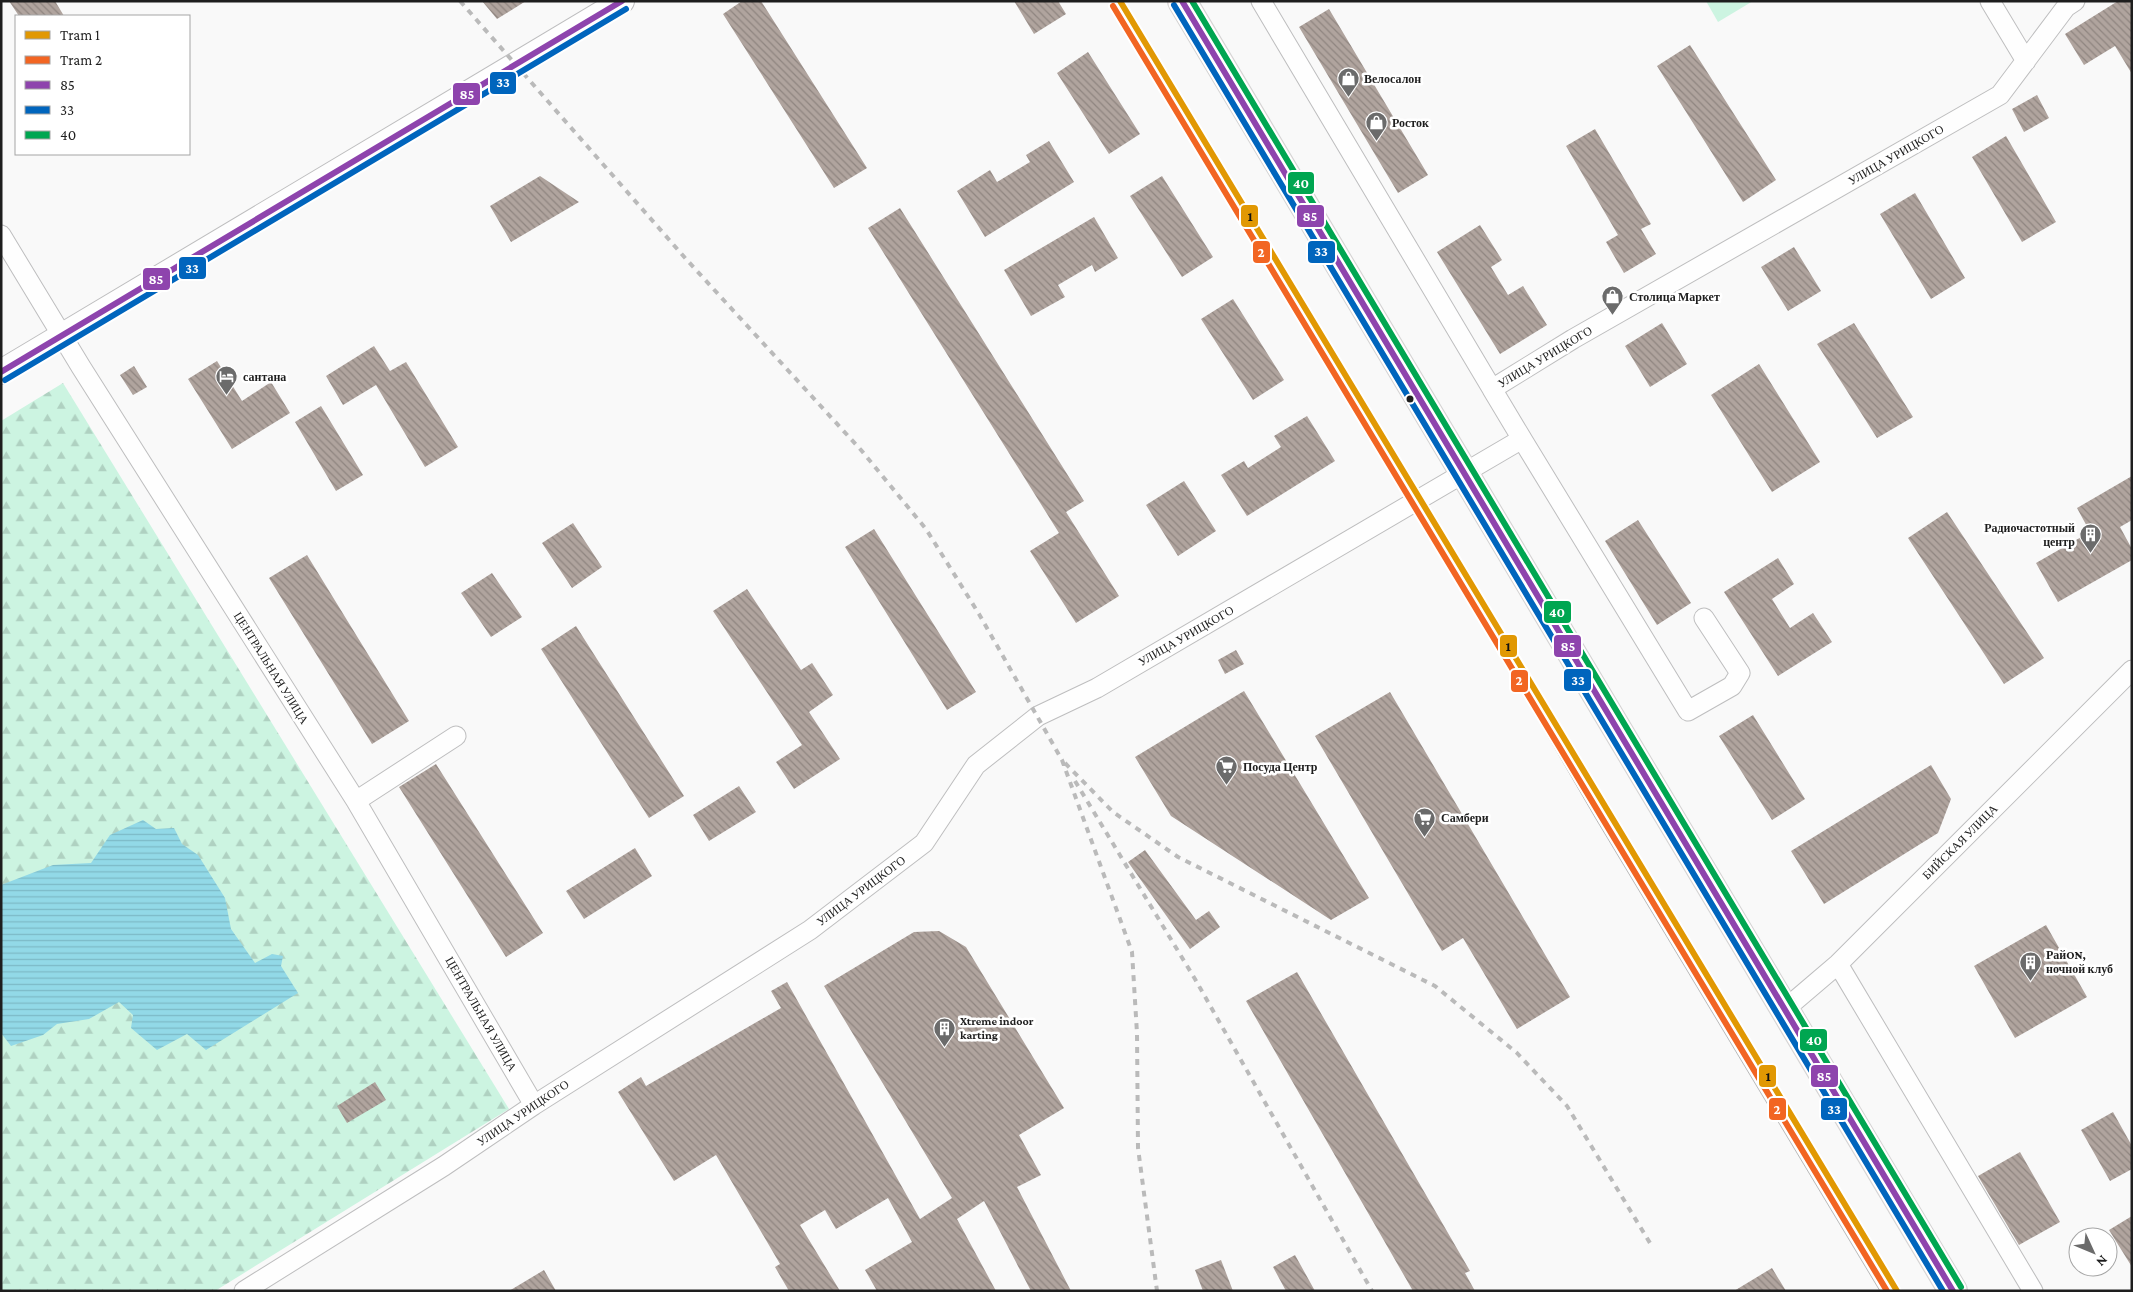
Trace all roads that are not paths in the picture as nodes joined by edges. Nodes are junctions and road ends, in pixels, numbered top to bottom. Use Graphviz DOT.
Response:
graph roads {
  1 [pos="622,1"];
  2 [pos="1182,1"];
  3 [pos="1261,1"];
  4 [pos="1990,1"];
  5 [pos="2075,1"];
  6 [pos="2026,61"];
  7 [pos="1,235"];
  8 [pos="62,336"];
  9 [pos="1,372"];
  10 [pos="1492,389"];
  11 [pos="1522,439"];
  12 [pos="1463,474"];
  13 [pos="1704,618"];
  14 [pos="2132,670"];
  15 [pos="456,736"];
  16 [pos="356,801"];
  17 [pos="1838,964"];
  18 [pos="1784,1010"];
  19 [pos="534,1105"];
  20 [pos="244,1291"];
  21 [pos="1953,1291"];
  22 [pos="2033,1291"];
  1 -- 8 [label="street"];
  2 -- 12 [label="main road"];
  3 -- 10 [label="street"];
  4 -- 6 [label="street"];
  5 -- 6 [label="street, УЛИЦА УРИЦКОГО"];
  6 -- 10 [label="street, УЛИЦА УРИЦКОГО"];
  7 -- 8 [label="street, ЦЕНТРАЛЬНАЯ УЛИЦА"];
  8 -- 9 [label="street"];
  8 -- 16 [label="street, ЦЕНТРАЛЬНАЯ УЛИЦА"];
  10 -- 11 [label="street, УЛИЦА УРИЦКОГО"];
  11 -- 12 [label="street, УЛИЦА УРИЦКОГО"];
  11 -- 13 [label="street"];
  12 -- 18 [label="main road"];
  12 -- 19 [label="street, УЛИЦА УРИЦКОГО"];
  14 -- 17 [label="street, БИЙСКАЯ УЛИЦА"];
  15 -- 16 [label="street"];
  16 -- 19 [label="street, ЦЕНТРАЛЬНАЯ УЛИЦА"];
  17 -- 18 [label="street, БИЙСКАЯ УЛИЦА"];
  17 -- 22 [label="street"];
  18 -- 21 [label="main road"];
  19 -- 20 [label="street, УЛИЦА УРИЦКОГО"];
}
